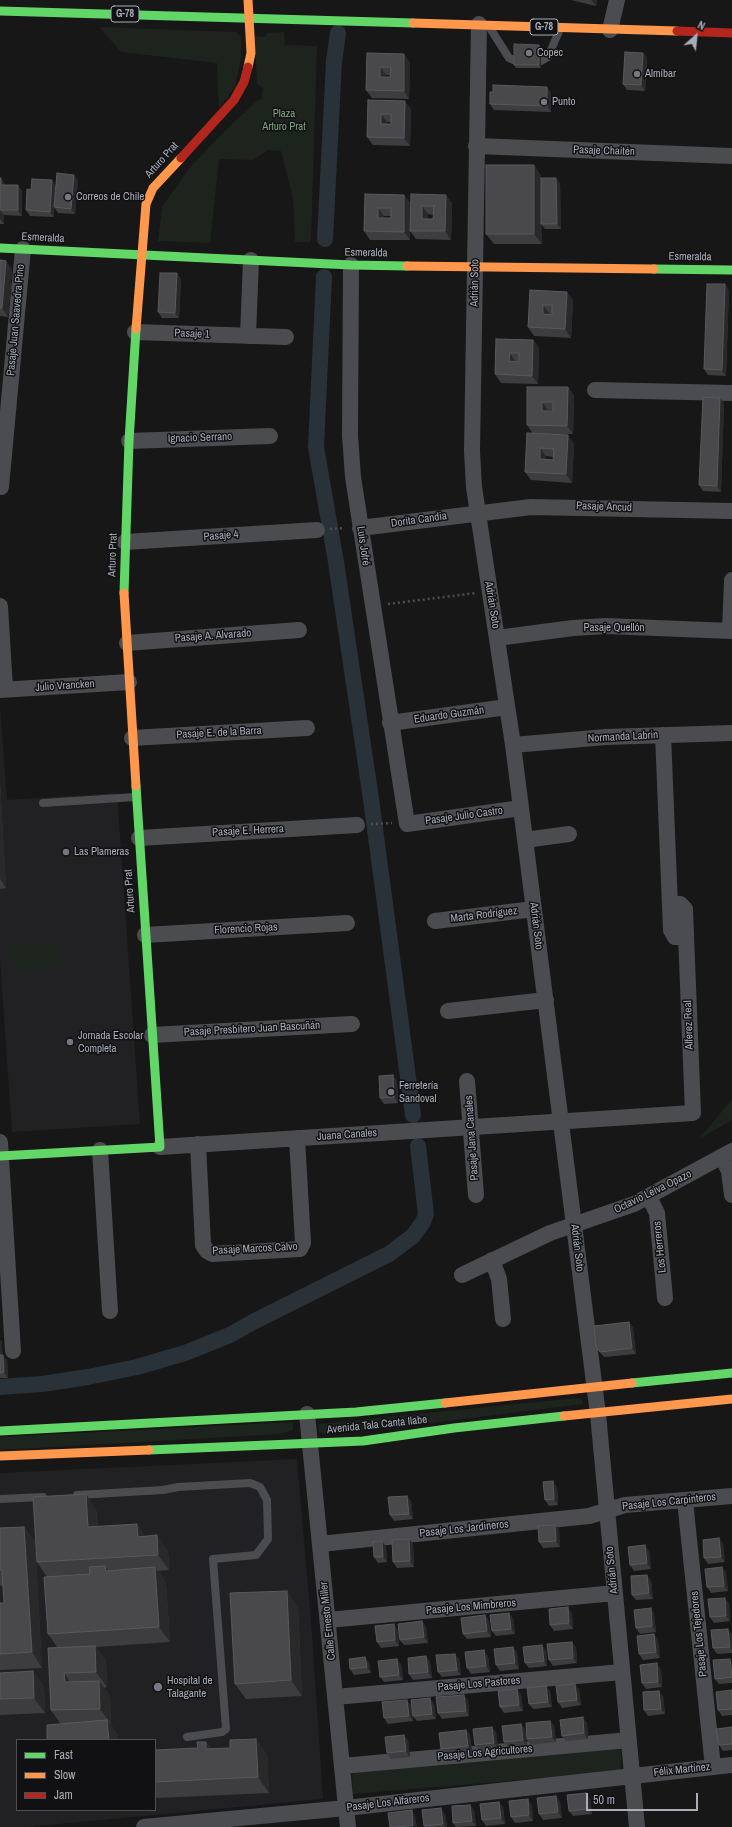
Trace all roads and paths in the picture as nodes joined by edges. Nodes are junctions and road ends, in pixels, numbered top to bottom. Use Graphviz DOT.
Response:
graph roads {
  1 [pos="248,0"];
  2 [pos="617,0"];
  3 [pos="0,11"];
  4 [pos="250,18"];
  5 [pos="483,24"];
  6 [pos="560,28"];
  7 [pos="610,30"];
  8 [pos="732,33"];
  9 [pos="516,61"];
  10 [pos="541,61"];
  11 [pos="476,146"];
  12 [pos="732,156"];
  13 [pos="0,248"];
  14 [pos="23,249"];
  15 [pos="142,256"];
  16 [pos="251,260"];
  17 [pos="351,265"];
  18 [pos="475,266"];
  19 [pos="732,270"];
  20 [pos="135,332"];
  21 [pos="248,336"];
  22 [pos="286,337"];
  23 [pos="595,390"];
  24 [pos="732,393"];
  25 [pos="270,436"];
  26 [pos="130,441"];
  27 [pos="1,487"];
  28 [pos="732,511"];
  29 [pos="477,512"];
  30 [pos="360,528"];
  31 [pos="317,530"];
  32 [pos="125,542"];
  33 [pos="732,580"];
  34 [pos="489,591"];
  35 [pos="0,606"];
  36 [pos="372,606"];
  37 [pos="300,630"];
  38 [pos="731,631"];
  39 [pos="497,638"];
  40 [pos="127,643"];
  41 [pos="129,682"];
  42 [pos="2,689"];
  43 [pos="508,707"];
  44 [pos="390,723"];
  45 [pos="307,728"];
  46 [pos="732,733"];
  47 [pos="663,735"];
  48 [pos="132,738"];
  49 [pos="513,745"];
  50 [pos="136,797"];
  51 [pos="44,803"];
  52 [pos="521,808"];
  53 [pos="384,823"];
  54 [pos="407,824"];
  55 [pos="362,825"];
  56 [pos="569,834"];
  57 [pos="139,838"];
  58 [pos="525,840"];
  59 [pos="534,909"];
  60 [pos="434,921"];
  61 [pos="348,923"];
  62 [pos="145,935"];
  63 [pos="546,1000"];
  64 [pos="448,1011"];
  65 [pos="352,1024"];
  66 [pos="152,1035"];
  67 [pos="467,1082"];
  68 [pos="693,1113"];
  69 [pos="561,1121"];
  70 [pos="471,1127"];
  71 [pos="297,1138"];
  72 [pos="198,1144"];
  73 [pos="160,1147"];
  74 [pos="100,1150"];
  75 [pos="0,1151"];
  76 [pos="727,1154"];
  77 [pos="476,1195"];
  78 [pos="732,1195"];
  79 [pos="649,1197"];
  80 [pos="574,1226"];
  81 [pos="492,1260"];
  82 [pos="462,1275"];
  83 [pos="665,1298"];
  84 [pos="110,1311"];
  85 [pos="503,1319"];
  86 [pos="13,1350"];
  87 [pos="732,1373"];
  88 [pos="594,1386"];
  89 [pos="732,1399"];
  90 [pos="307,1414"];
  91 [pos="598,1414"];
  92 [pos="0,1431"];
  93 [pos="310,1443"];
  94 [pos="0,1456"];
  95 [pos="53,1496"];
  96 [pos="68,1496"];
  97 [pos="732,1496"];
  98 [pos="0,1499"];
  99 [pos="685,1501"];
  100 [pos="607,1510"];
  101 [pos="320,1544"];
  102 [pos="615,1593"];
  103 [pos="328,1620"];
  104 [pos="622,1672"];
  105 [pos="335,1697"];
  106 [pos="187,1737"];
  107 [pos="629,1740"];
  108 [pos="732,1765"];
  109 [pos="342,1766"];
  110 [pos="713,1767"];
  111 [pos="632,1775"];
  112 [pos="346,1808"];
  113 [pos="161,1826"];
  114 [pos="144,1827"];
  115 [pos="348,1827"];
  116 [pos="637,1827"];
  1 -- 4 [label="street, Arturo Prat"];
  2 -- 7 [label="street"];
  3 -- 4 [label="street, G-78"];
  4 -- 5 [label="street, G-78"];
  4 -- 15 [label="street, Arturo Prat"];
  5 -- 6 [label="street, G-78"];
  5 -- 9 [label="lane"];
  5 -- 11 [label="street, Adrián Soto"];
  6 -- 7 [label="street, G-78"];
  6 -- 10 [label="lane"];
  7 -- 8 [label="street, G-78"];
  11 -- 12 [label="street, Pasaje Chaitén"];
  11 -- 18 [label="street, Adrián Soto"];
  13 -- 14 [label="street, Esmeralda"];
  14 -- 15 [label="street, Esmeralda"];
  14 -- 27 [label="street, Pasaje Juan Saavedra Pino"];
  15 -- 16 [label="street, Esmeralda"];
  15 -- 20 [label="street, Arturo Prat"];
  16 -- 17 [label="street, Esmeralda"];
  16 -- 21 [label="street"];
  17 -- 18 [label="street, Esmeralda"];
  17 -- 30 [label="street, Luis Jofré"];
  18 -- 19 [label="street, Esmeralda"];
  18 -- 29 [label="street, Adrián Soto"];
  20 -- 21 [label="street, Pasaje 1"];
  20 -- 26 [label="street, Arturo Prat"];
  21 -- 22 [label="street, Pasaje 1"];
  23 -- 24 [label="street"];
  25 -- 26 [label="street, Ignacio Serrano"];
  26 -- 32 [label="street, Arturo Prat"];
  28 -- 29 [label="street, Pasaje Ancud"];
  29 -- 30 [label="street, Dorita Candia"];
  29 -- 34 [label="street, Adrián Soto"];
  30 -- 36 [label="street, Luis Jofré"];
  31 -- 32 [label="street, Pasaje 4"];
  32 -- 40 [label="street, Arturo Prat"];
  33 -- 38 [label="street"];
  34 -- 36 [label="path"];
  34 -- 39 [label="street, Adrián Soto"];
  35 -- 42 [label="street"];
  36 -- 44 [label="street, Luis Jofré"];
  37 -- 40 [label="street, Pasaje A. Alvarado"];
  38 -- 39 [label="street, Pasaje Quellón"];
  39 -- 43 [label="street, Adrián Soto"];
  40 -- 41 [label="street, Arturo Prat"];
  41 -- 42 [label="street, Julio Vrancken"];
  41 -- 48 [label="street, Arturo Prat"];
  43 -- 44 [label="street, Eduardo Guzmán"];
  43 -- 49 [label="street, Adrián Soto"];
  44 -- 54 [label="street, Luis Jofré"];
  45 -- 48 [label="street, Pasaje E. de la Barra"];
  46 -- 47 [label="street, Normanda Labrin"];
  47 -- 49 [label="street, Normanda Labrin"];
  47 -- 68 [label="street, Alferez Real"];
  48 -- 50 [label="street, Arturo Prat"];
  49 -- 52 [label="street, Adrián Soto"];
  50 -- 51 [label="lane"];
  50 -- 57 [label="street, Arturo Prat"];
  52 -- 54 [label="street, Pasaje Julio Castro"];
  52 -- 58 [label="street, Adrián Soto"];
  53 -- 55 [label="path"];
  55 -- 57 [label="street, Pasaje E. Herrera"];
  56 -- 58 [label="street"];
  57 -- 62 [label="street, Arturo Prat"];
  58 -- 59 [label="street, Adrián Soto"];
  59 -- 60 [label="street, Marta Rodríguez"];
  59 -- 63 [label="street, Adrián Soto"];
  61 -- 62 [label="street, Florencio Rojas"];
  62 -- 66 [label="street, Arturo Prat"];
  63 -- 64 [label="street"];
  63 -- 69 [label="street, Adrián Soto"];
  65 -- 66 [label="street, Pasaje Presbítero Juan Bascuñán"];
  66 -- 73 [label="street, Arturo Prat"];
  67 -- 70 [label="street, Pasaje Jana Canales"];
  68 -- 69 [label="street, Juana Canales"];
  69 -- 70 [label="street, Juana Canales"];
  69 -- 80 [label="street, Adrián Soto"];
  70 -- 71 [label="street, Juana Canales"];
  70 -- 77 [label="street, Pasaje Jana Canales"];
  71 -- 72 [label="street, Juana Canales"];
  71 -- 72 [label="street, Pasaje Marcos Calvo"];
  72 -- 73 [label="street, Juana Canales"];
  73 -- 74 [label="street, Juana Canales"];
  74 -- 75 [label="street, Juana Canales"];
  74 -- 84 [label="street"];
  75 -- 86 [label="street"];
  76 -- 78 [label="street"];
  76 -- 79 [label="street, Octavio Leiva Opazo"];
  79 -- 80 [label="street, Octavio Leiva Opazo"];
  79 -- 83 [label="street, Los Herreros"];
  80 -- 81 [label="street, Octavio Leiva Opazo"];
  80 -- 88 [label="street, Adrián Soto"];
  81 -- 82 [label="street, Octavio Leiva Opazo"];
  81 -- 85 [label="street"];
  87 -- 88 [label="street, Avenida Tala Canta Ilabe"];
  88 -- 90 [label="street, Avenida Tala Canta Ilabe"];
  88 -- 91 [label="street, Adrián Soto"];
  89 -- 91 [label="street, Avenida Tala Canta Ilabe"];
  90 -- 92 [label="street, Avenida Tala Canta Ilabe"];
  90 -- 93 [label="street, Calle Ernesto Miller"];
  91 -- 93 [label="street, Avenida Tala Canta Ilabe"];
  91 -- 100 [label="street, Adrián Soto"];
  93 -- 94 [label="street, Avenida Tala Canta Ilabe"];
  93 -- 101 [label="street, Calle Ernesto Miller"];
  95 -- 98 [label="lane"];
  96 -- 106 [label="lane"];
  97 -- 99 [label="street, Pasaje Los Carpinteros"];
  99 -- 100 [label="street, Pasaje Los Carpinteros"];
  99 -- 110 [label="street, Pasaje Los Tejedores"];
  100 -- 101 [label="street, Pasaje Los Jardineros"];
  100 -- 102 [label="street, Adrián Soto"];
  101 -- 103 [label="street, Calle Ernesto Miller"];
  102 -- 103 [label="street, Pasaje Los Mimbreros"];
  102 -- 104 [label="street, Adrián Soto"];
  103 -- 105 [label="street, Calle Ernesto Miller"];
  104 -- 105 [label="street, Pasaje Los Pastores"];
  104 -- 107 [label="street, Adrián Soto"];
  105 -- 109 [label="street, Calle Ernesto Miller"];
  107 -- 109 [label="street, Pasaje Los Agricultores"];
  107 -- 111 [label="street, Adrián Soto"];
  108 -- 110 [label="street, Félix Martínez"];
  109 -- 112 [label="street, Calle Ernesto Miller"];
  110 -- 111 [label="street, Félix Martínez"];
  111 -- 112 [label="street, Pasaje Los Alfareros"];
  111 -- 116 [label="street, Adrián Soto"];
  112 -- 113 [label="street, Pasaje Los Alfareros"];
  112 -- 115 [label="street, Calle Ernesto Miller"];
  113 -- 114 [label="street, Pasaje Los Alfareros"];
}
